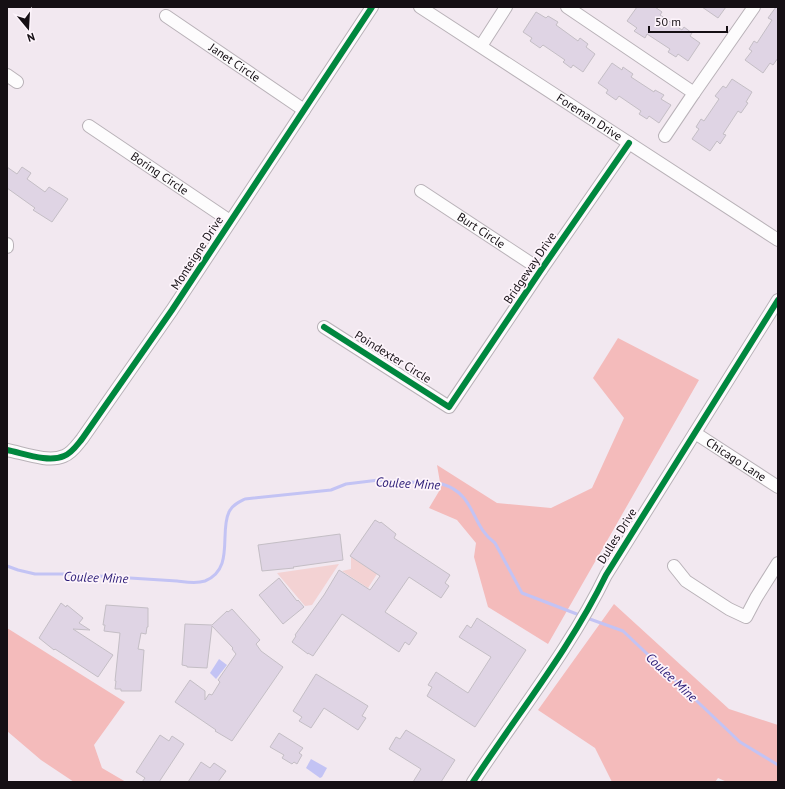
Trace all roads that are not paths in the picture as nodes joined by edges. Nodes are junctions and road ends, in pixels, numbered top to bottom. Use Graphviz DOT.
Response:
graph roads {
  1 [pos="372,7"];
  2 [pos="420,7"];
  3 [pos="506,7"];
  4 [pos="567,7"];
  5 [pos="754,7"];
  6 [pos="166,16"];
  7 [pos="481,46"];
  8 [pos="694,93"];
  9 [pos="304,110"];
  10 [pos="89,126"];
  11 [pos="665,136"];
  12 [pos="629,143"];
  13 [pos="421,190"];
  14 [pos="230,221"];
  15 [pos="778,240"];
  16 [pos="541,270"];
  17 [pos="778,300"];
  18 [pos="324,327"];
  19 [pos="450,407"];
  20 [pos="695,432"];
  21 [pos="7,450"];
  22 [pos="778,487"];
  23 [pos="778,563"];
  24 [pos="674,566"];
  25 [pos="473,782"];
  1 -- 9 [label="street, Monteigne Drive"];
  2 -- 7 [label="street, Foreman Drive"];
  3 -- 7 [label="street"];
  4 -- 8 [label="street"];
  5 -- 8 [label="street"];
  6 -- 9 [label="street, Janet Circle"];
  7 -- 12 [label="street, Foreman Drive"];
  8 -- 11 [label="street"];
  9 -- 14 [label="street, Monteigne Drive"];
  10 -- 14 [label="street, Boring Circle"];
  12 -- 15 [label="street, Foreman Drive"];
  12 -- 16 [label="street, Bridgeway Drive"];
  13 -- 16 [label="street, Burt Circle"];
  14 -- 21 [label="street, Monteigne Drive"];
  16 -- 19 [label="street, Bridgeway Drive"];
  17 -- 20 [label="street, Dulles Drive"];
  18 -- 19 [label="street, Poindexter Circle"];
  20 -- 22 [label="street, Chicago Lane"];
  20 -- 25 [label="street, Dulles Drive"];
  23 -- 24 [label="street"];
}
